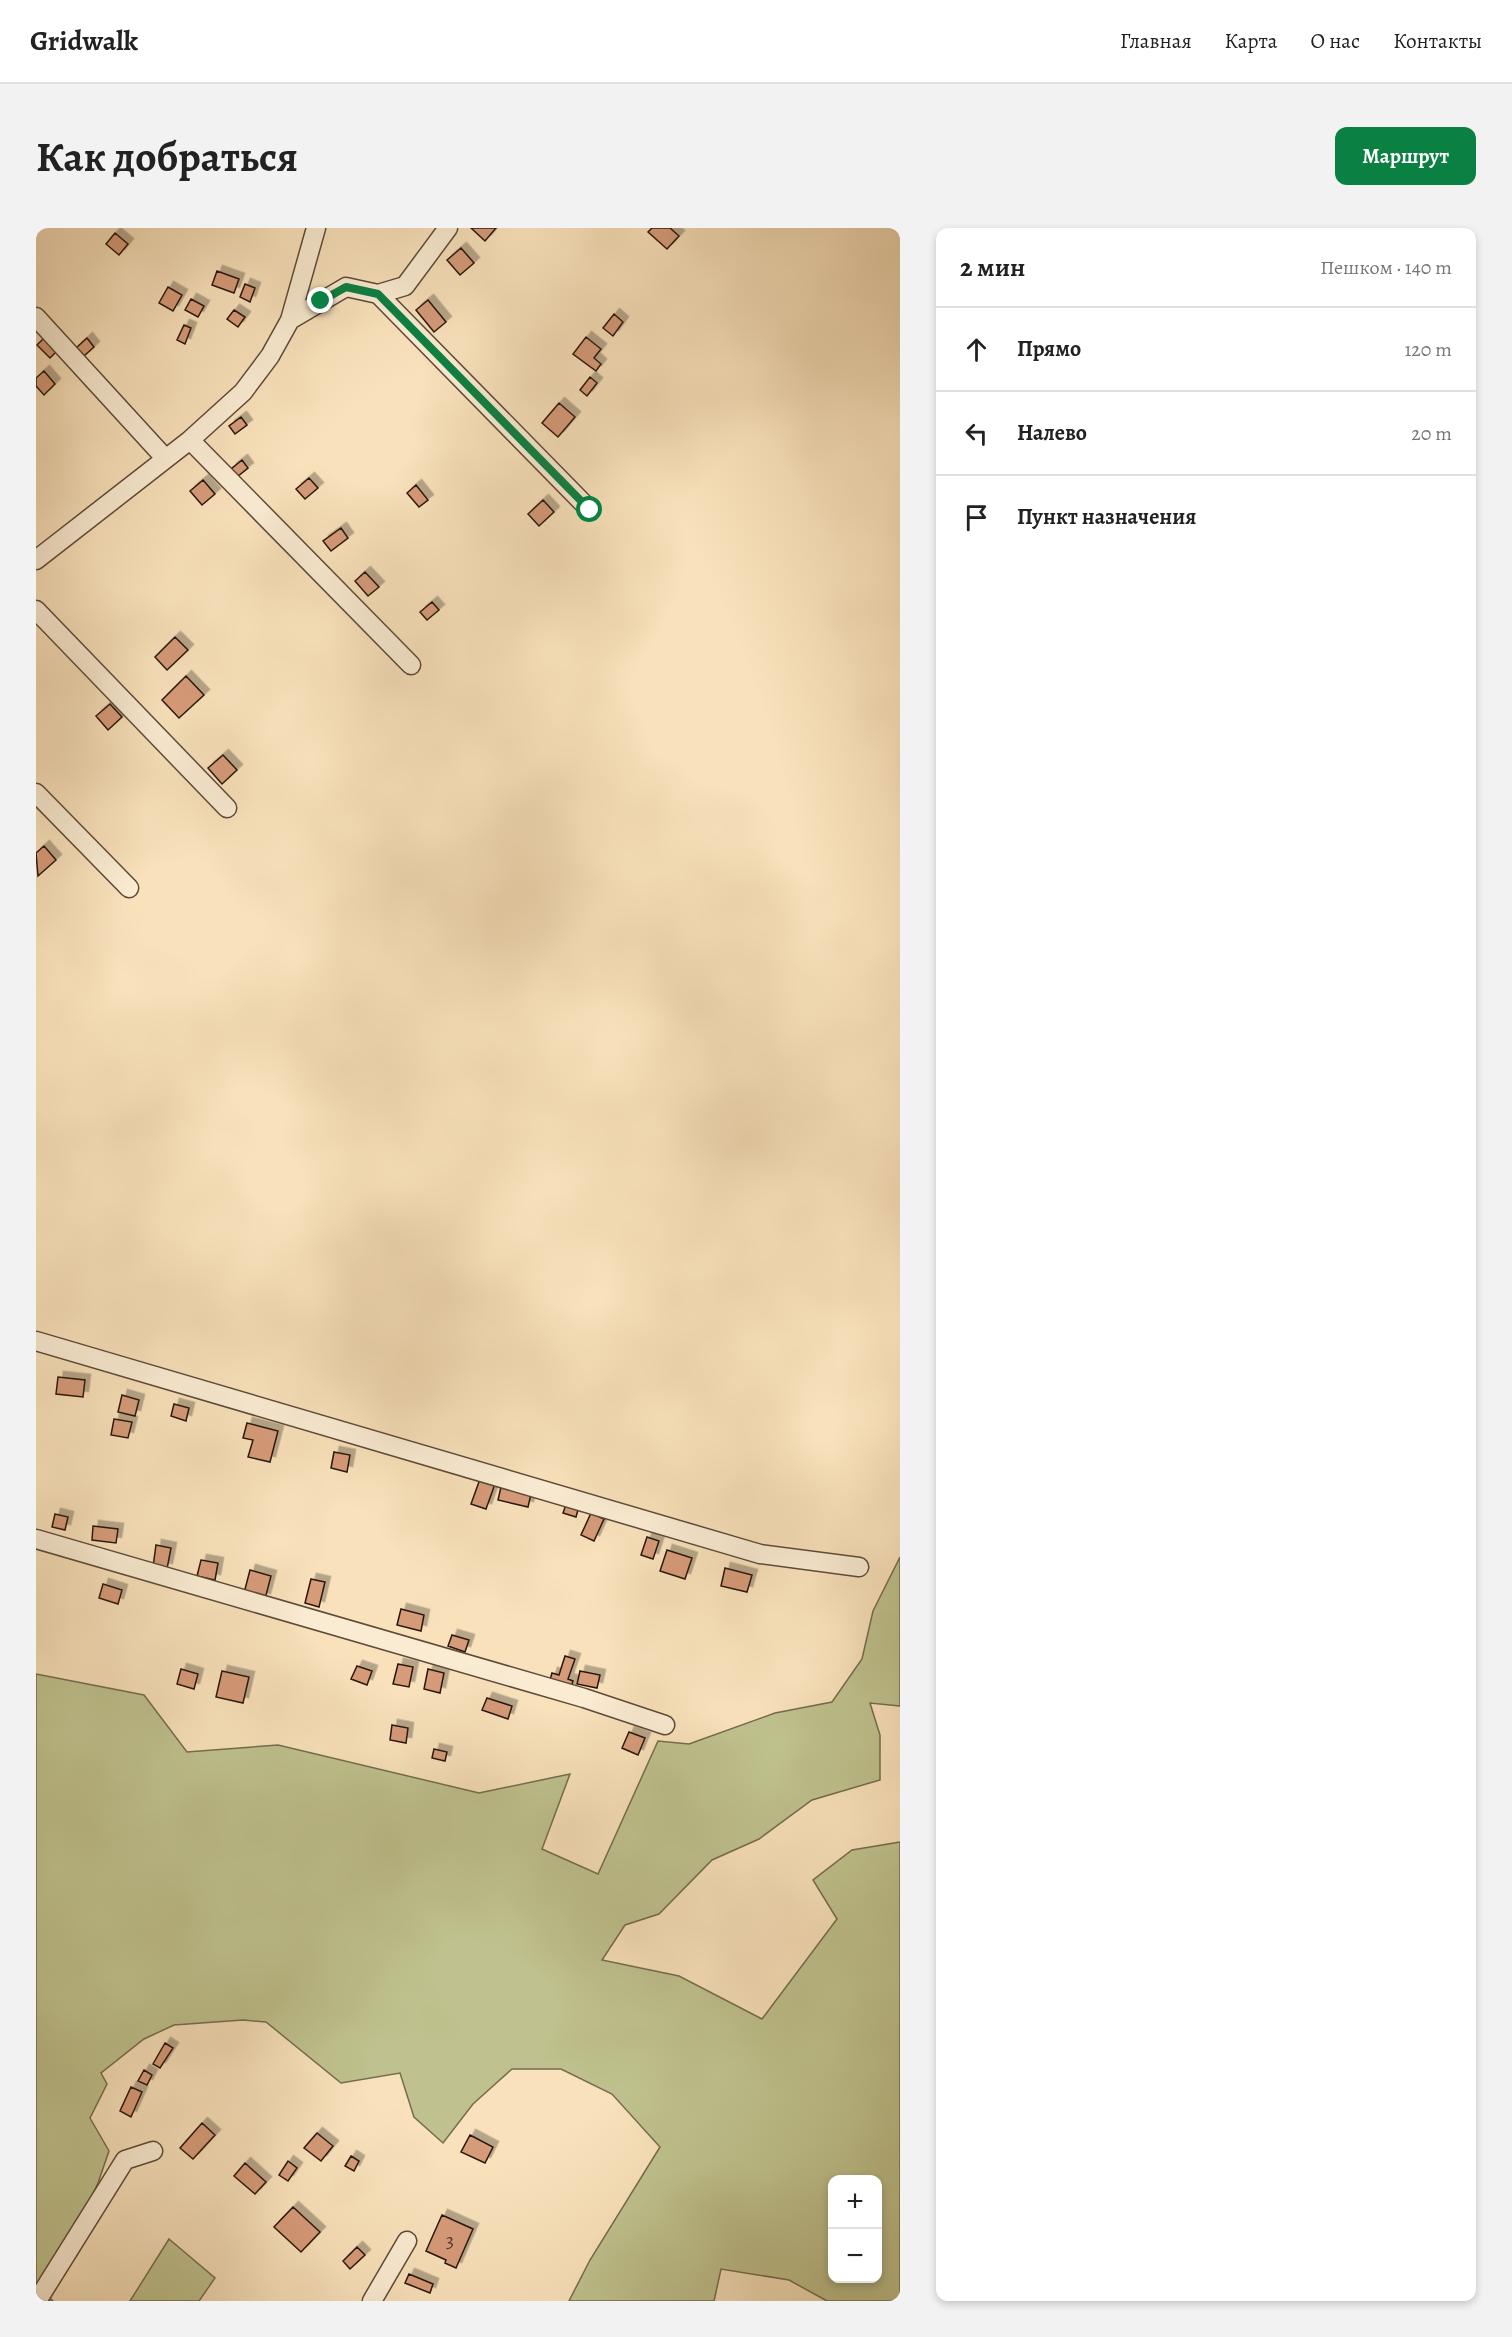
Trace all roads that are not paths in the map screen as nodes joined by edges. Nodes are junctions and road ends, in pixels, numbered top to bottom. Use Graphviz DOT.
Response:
graph roads {
  1 [pos="316,228"];
  2 [pos="448,228"];
  3 [pos="378,294"];
  4 [pos="36,317"];
  5 [pos="291,320"];
  6 [pos="190,440"];
  7 [pos="165,458"];
  8 [pos="590,510"];
  9 [pos="36,560"];
  10 [pos="36,610"];
  11 [pos="411,665"];
  12 [pos="36,793"];
  13 [pos="227,808"];
  14 [pos="129,888"];
  15 [pos="36,1341"];
  16 [pos="36,1539"];
  17 [pos="859,1567"];
  18 [pos="665,1725"];
  19 [pos="153,2151"];
  20 [pos="407,2241"];
  21 [pos="37,2301"];
  22 [pos="372,2301"];
  1 -- 5 [label="street"];
  2 -- 3 [label="street"];
  3 -- 5 [label="street"];
  3 -- 8 [label="street"];
  4 -- 7 [label="street"];
  5 -- 6 [label="street"];
  6 -- 7 [label="street"];
  6 -- 11 [label="street"];
  7 -- 9 [label="street"];
  10 -- 13 [label="street"];
  12 -- 14 [label="street"];
  15 -- 17 [label="street"];
  16 -- 18 [label="street"];
  19 -- 21 [label="street"];
  20 -- 22 [label="street"];
}
